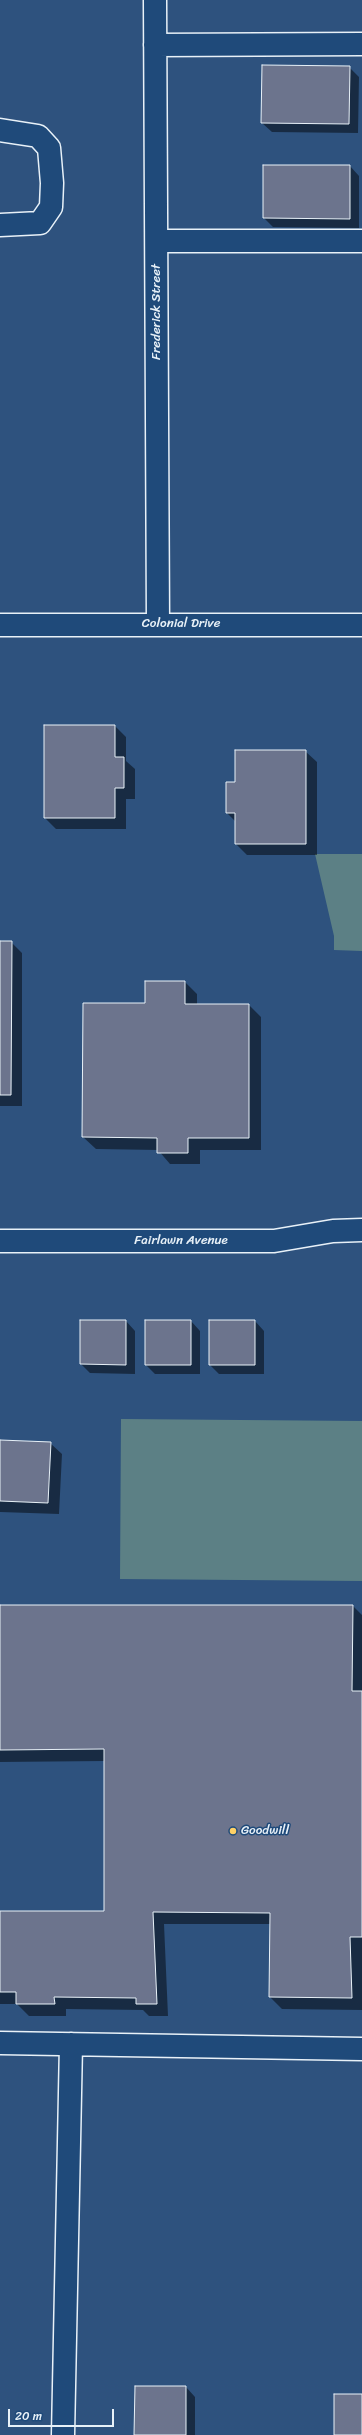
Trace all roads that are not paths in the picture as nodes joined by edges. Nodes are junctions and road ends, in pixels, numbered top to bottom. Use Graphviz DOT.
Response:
graph roads {
  1 [pos="155,0"];
  2 [pos="362,44"];
  3 [pos="155,45"];
  4 [pos="0,130"];
  5 [pos="0,225"];
  6 [pos="157,241"];
  7 [pos="362,241"];
  8 [pos="158,624"];
  9 [pos="362,624"];
  10 [pos="0,626"];
  11 [pos="362,1230"];
  12 [pos="0,1241"];
  13 [pos="0,2043"];
  14 [pos="71,2044"];
  15 [pos="362,2048"];
  16 [pos="63,2435"];
  1 -- 3 [label="street, Frederick Street"];
  2 -- 3 [label="street"];
  3 -- 6 [label="street, Frederick Street"];
  4 -- 5 [label="street"];
  6 -- 7 [label="street"];
  6 -- 8 [label="street, Frederick Street"];
  8 -- 9 [label="street, Colonial Drive"];
  8 -- 10 [label="street, Colonial Drive"];
  11 -- 12 [label="street, Fairlawn Avenue"];
  13 -- 14 [label="street"];
  14 -- 15 [label="street"];
  14 -- 16 [label="street"];
}
